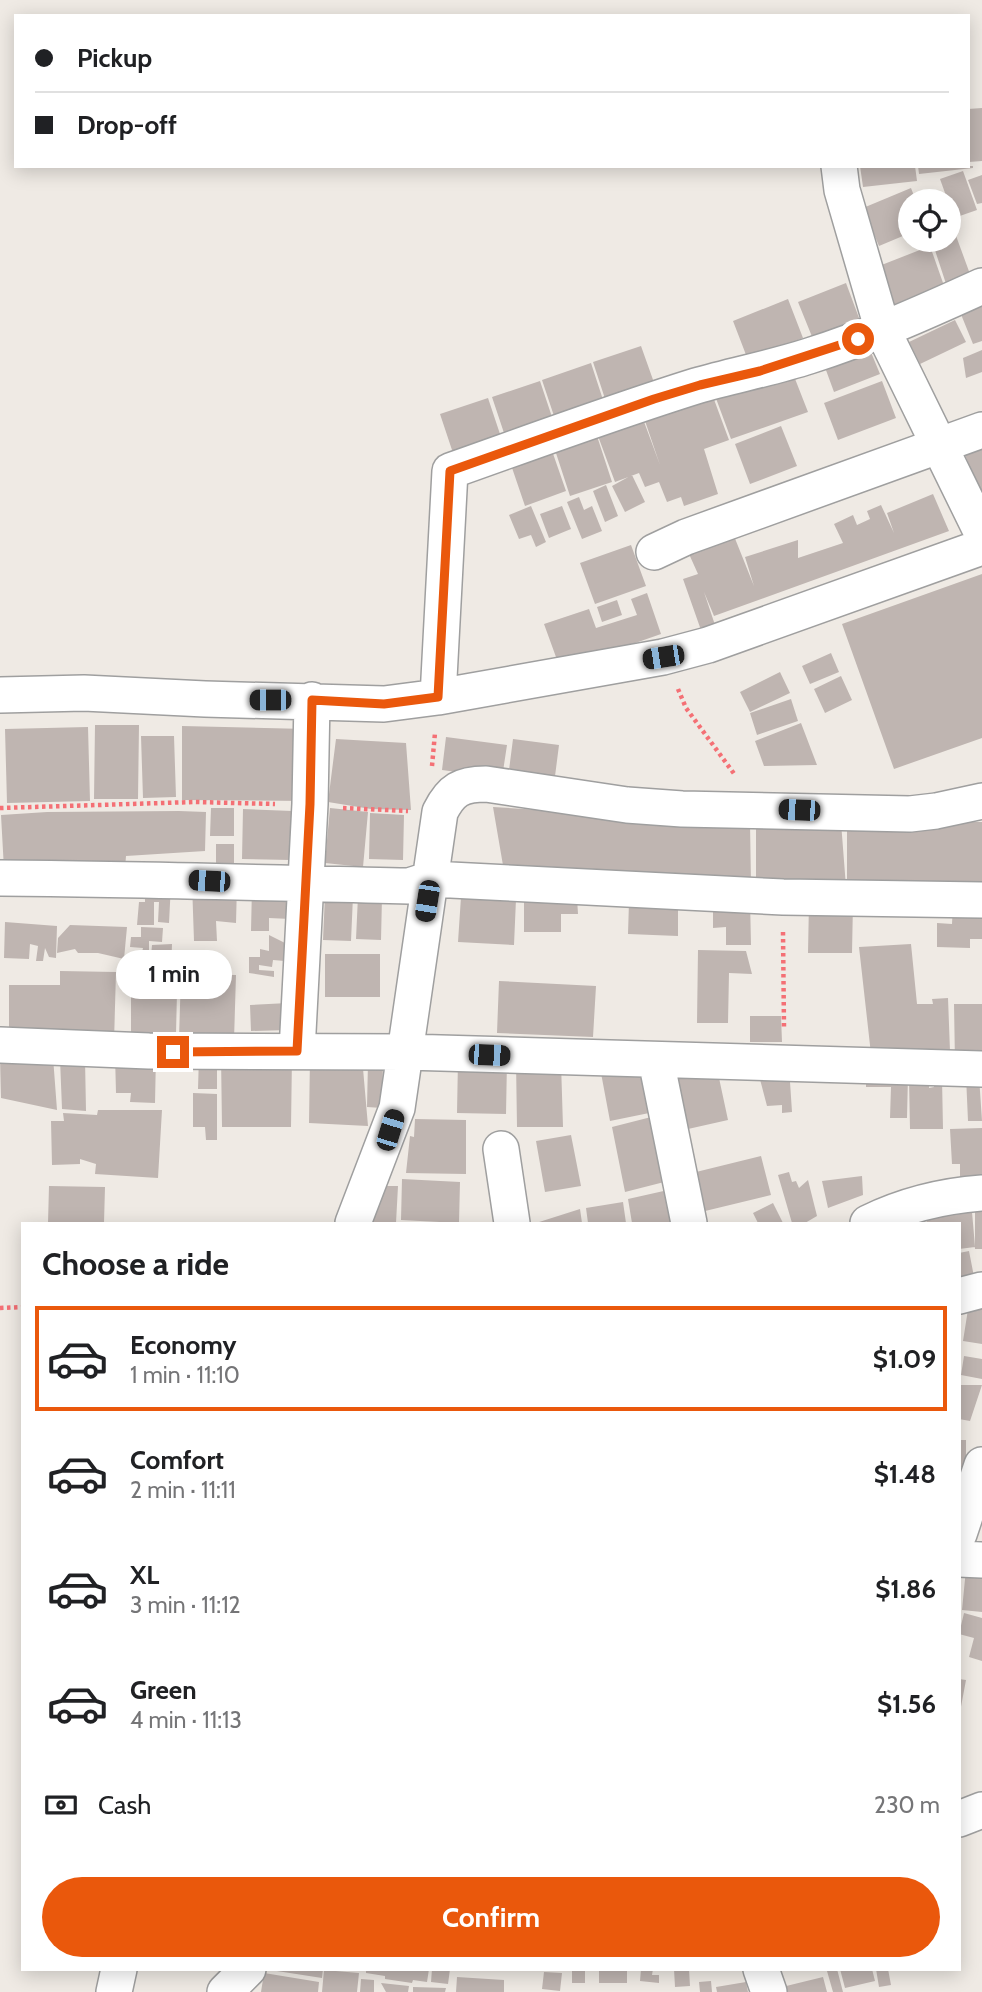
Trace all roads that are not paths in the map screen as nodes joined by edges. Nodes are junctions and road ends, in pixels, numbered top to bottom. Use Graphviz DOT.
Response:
graph roads {
  1 [pos="839,168"];
  2 [pos="982,286"];
  3 [pos="883,331"];
  4 [pos="982,430"];
  5 [pos="941,446"];
  6 [pos="982,533"];
  7 [pos="982,547"];
  8 [pos="654,552"];
  9 [pos="0,695"];
  10 [pos="438,697"];
  11 [pos="312,700"];
  12 [pos="982,801"];
  13 [pos="0,875"];
  14 [pos="431,879"];
  15 [pos="306,884"];
  16 [pos="982,900"];
  17 [pos="0,1045"];
  18 [pos="297,1051"];
  19 [pos="406,1052"];
  20 [pos="656,1060"];
  21 [pos="982,1069"];
  22 [pos="501,1149"];
  23 [pos="982,1193"];
  24 [pos="354,1222"];
  25 [pos="512,1222"];
  26 [pos="689,1222"];
  27 [pos="870,1222"];
  28 [pos="982,1290"];
  29 [pos="961,1295"];
  30 [pos="982,1465"];
  31 [pos="961,1528"];
  32 [pos="961,1559"];
  33 [pos="982,1560"];
  34 [pos="982,1810"];
  35 [pos="961,1818"];
  36 [pos="118,1971"];
  37 [pos="246,1971"];
  38 [pos="762,1971"];
  39 [pos="114,1992"];
  40 [pos="225,1992"];
  41 [pos="769,1992"];
  1 -- 3 [label="street"];
  2 -- 3 [label="street"];
  3 -- 5 [label="street"];
  3 -- 10 [label="street"];
  4 -- 5 [label="street"];
  5 -- 6 [label="street"];
  5 -- 8 [label="street"];
  7 -- 10 [label="street"];
  9 -- 11 [label="street"];
  10 -- 11 [label="street"];
  11 -- 15 [label="street"];
  12 -- 14 [label="street"];
  13 -- 15 [label="street"];
  14 -- 15 [label="street"];
  14 -- 16 [label="street"];
  14 -- 19 [label="street"];
  15 -- 18 [label="street"];
  17 -- 18 [label="street"];
  18 -- 19 [label="street"];
  19 -- 20 [label="street"];
  19 -- 24 [label="street"];
  20 -- 21 [label="street"];
  20 -- 26 [label="street"];
  22 -- 25 [label="street"];
  23 -- 27 [label="street"];
  28 -- 29 [label="street"];
  30 -- 31 [label="street"];
  32 -- 33 [label="street"];
  34 -- 35 [label="street"];
  36 -- 39 [label="street"];
  37 -- 40 [label="street"];
  38 -- 41 [label="street"];
}
